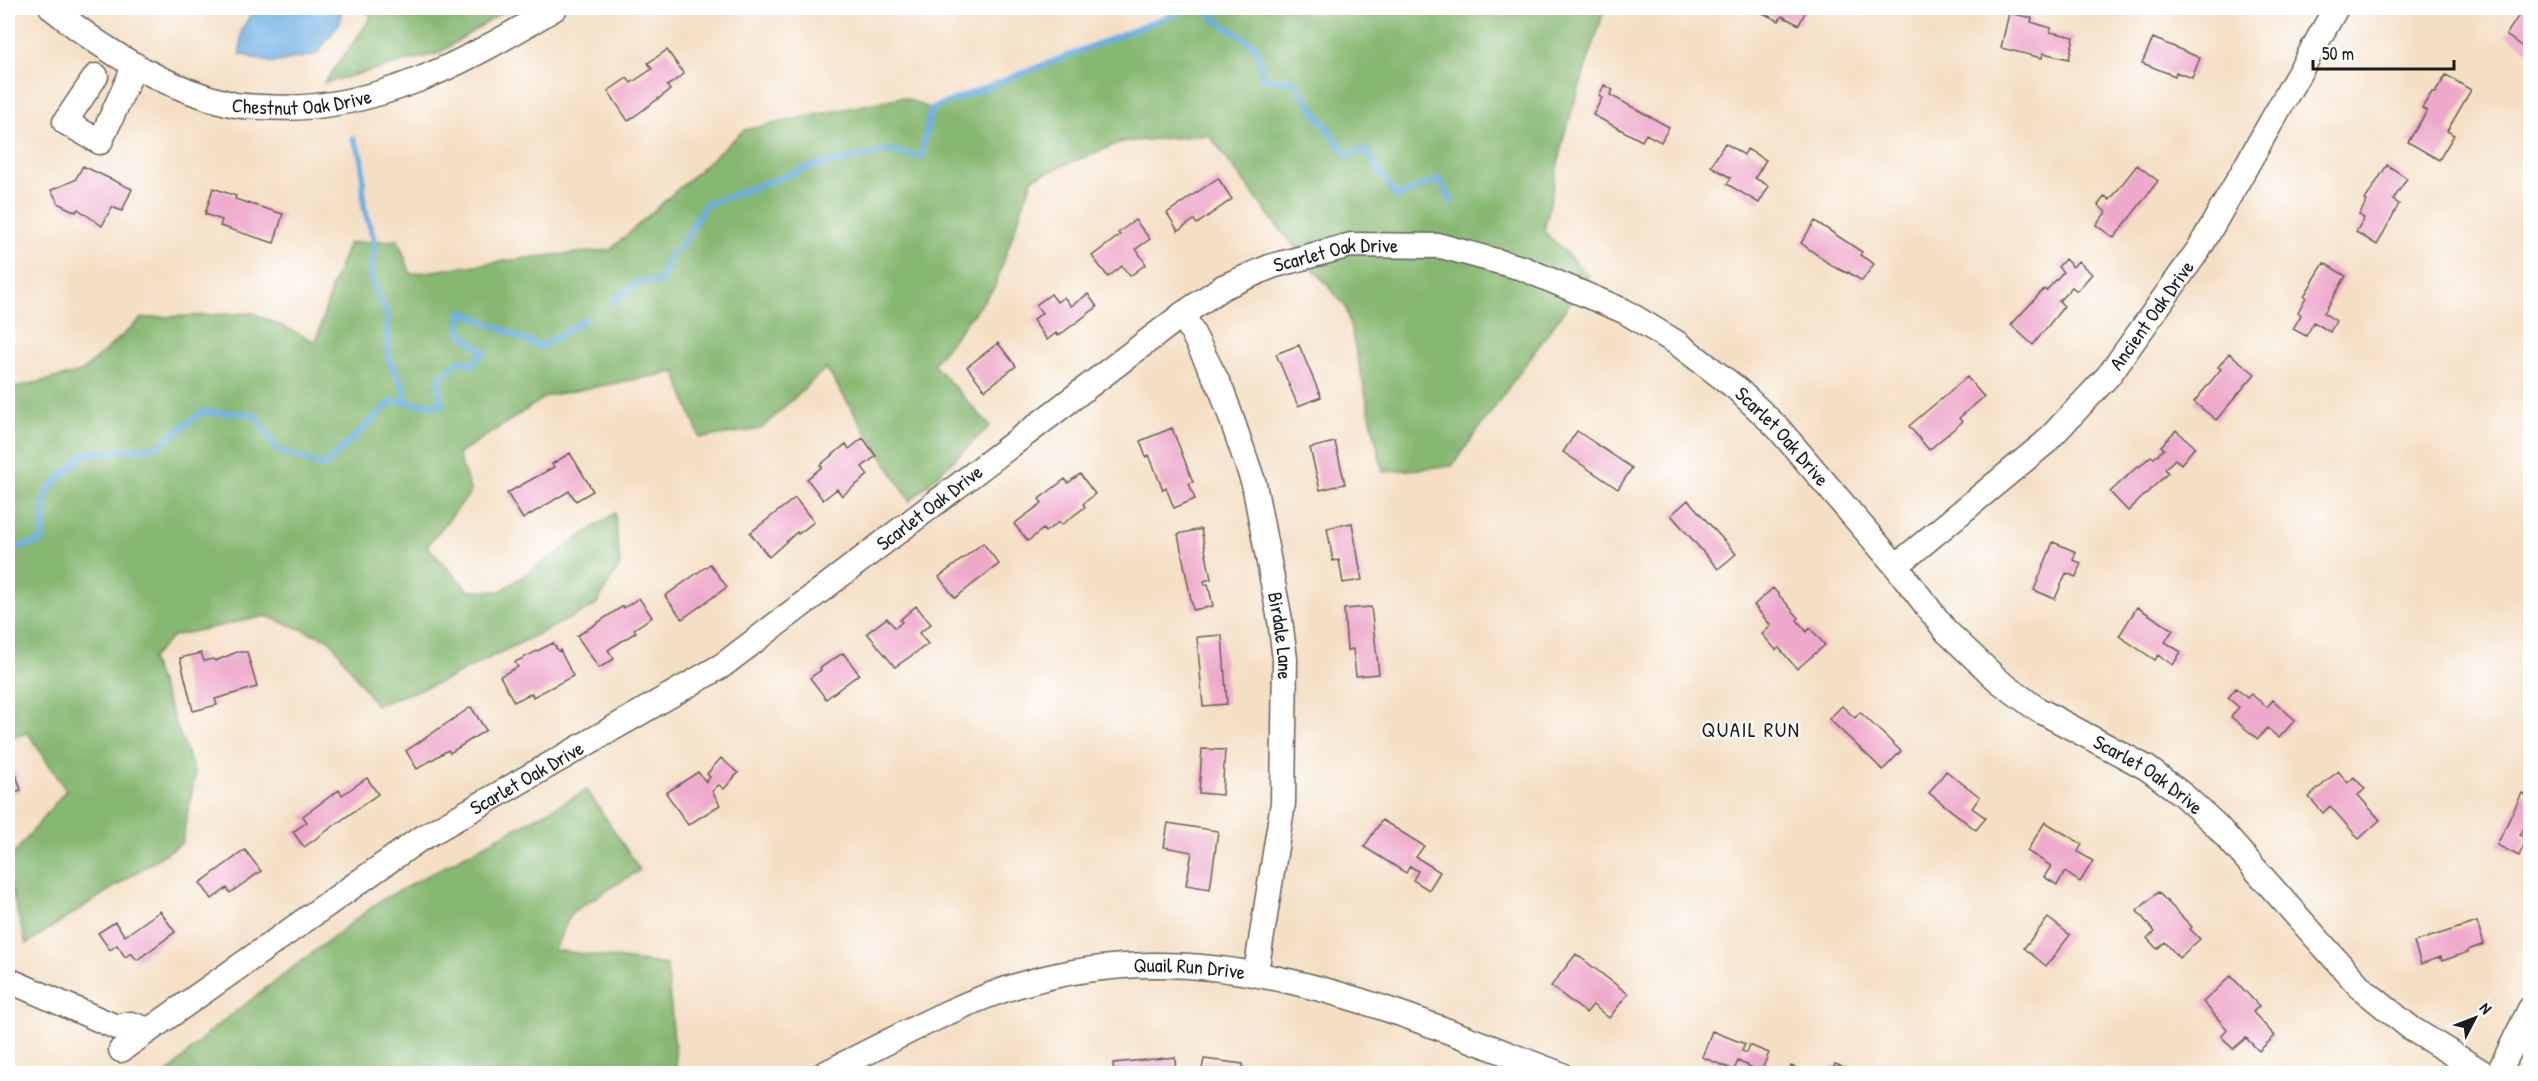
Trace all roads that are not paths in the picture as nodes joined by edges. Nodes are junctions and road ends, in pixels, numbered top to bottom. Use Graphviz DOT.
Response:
graph roads {
  1 [pos="52,8"];
  2 [pos="555,8"];
  3 [pos="2336,8"];
  4 [pos="135,65"];
  5 [pos="96,76"];
  6 [pos="1183,314"];
  7 [pos="1896,566"];
  8 [pos="1256,972"];
  9 [pos="8,980"];
  10 [pos="2530,1009"];
  11 [pos="149,1030"];
  12 [pos="121,1050"];
  13 [pos="1547,1071"];
  14 [pos="824,1074"];
  15 [pos="2485,1074"];
  16 [pos="2498,1074"];
  1 -- 4 [label="street, Chestnut Oak Drive"];
  2 -- 4 [label="street, Chestnut Oak Drive"];
  3 -- 7 [label="street, Ancient Oak Drive"];
  4 -- 5 [label="street"];
  6 -- 7 [label="street, Scarlet Oak Drive"];
  6 -- 8 [label="street, Birdale Lane"];
  6 -- 11 [label="street, Scarlet Oak Drive"];
  7 -- 15 [label="street, Scarlet Oak Drive"];
  8 -- 13 [label="street, Quail Run Drive"];
  8 -- 14 [label="street, Quail Run Drive"];
  9 -- 11 [label="street"];
  10 -- 16 [label="street"];
  11 -- 12 [label="street, Scarlet Oak Drive"];
}
